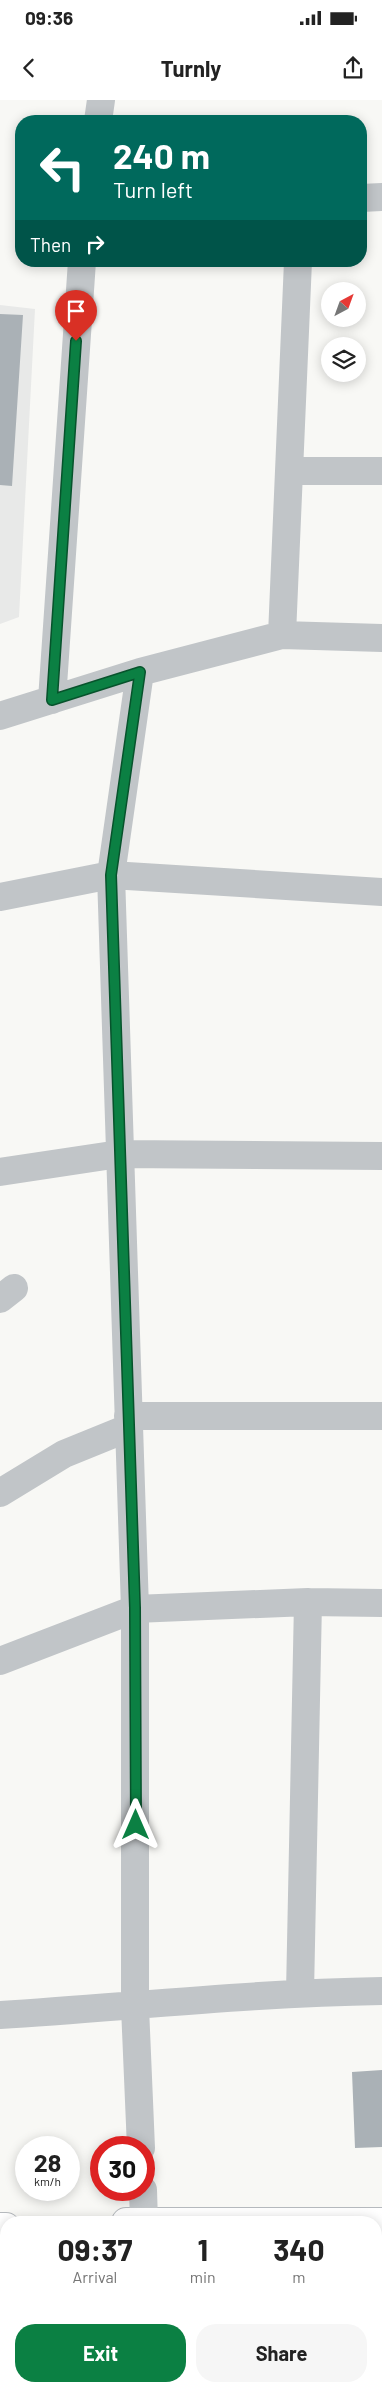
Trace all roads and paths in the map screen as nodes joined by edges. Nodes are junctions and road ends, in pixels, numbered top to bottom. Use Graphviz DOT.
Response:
graph roads {
  1 [pos="101,100"];
  2 [pos="99,115"];
  3 [pos="382,197"];
  4 [pos="367,198"];
  5 [pos="82,267"];
  6 [pos="298,267"];
  7 [pos="289,471"];
  8 [pos="382,471"];
  9 [pos="282,635"];
  10 [pos="382,638"];
  11 [pos="140,672"];
  12 [pos="52,700"];
  13 [pos="0,716"];
  14 [pos="111,875"];
  15 [pos="382,892"];
  16 [pos="0,897"];
  17 [pos="119,1154"];
  18 [pos="382,1156"];
  19 [pos="0,1172"];
  20 [pos="382,1416"];
  21 [pos="128,1422"];
  22 [pos="0,1493"];
  23 [pos="308,1602"];
  24 [pos="382,1603"];
  25 [pos="135,1608"];
  26 [pos="0,1662"];
  27 [pos="382,1991"];
  28 [pos="300,1992"];
  29 [pos="135,2007"];
  30 [pos="0,2015"];
  31 [pos="140,2136"];
  32 [pos="143,2201"];
  33 [pos="144,2216"];
  1 -- 2 [label="street"];
  3 -- 4 [label="street"];
  5 -- 12 [label="street"];
  6 -- 7 [label="street"];
  7 -- 8 [label="street"];
  7 -- 9 [label="street"];
  9 -- 10 [label="street"];
  9 -- 11 [label="street"];
  11 -- 12 [label="street"];
  11 -- 14 [label="street"];
  12 -- 13 [label="street"];
  14 -- 15 [label="street"];
  14 -- 16 [label="street"];
  14 -- 17 [label="street"];
  17 -- 18 [label="street"];
  17 -- 19 [label="street"];
  17 -- 21 [label="street"];
  20 -- 21 [label="street"];
  21 -- 22 [label="street"];
  21 -- 25 [label="street"];
  23 -- 24 [label="street"];
  23 -- 25 [label="street"];
  23 -- 28 [label="street"];
  25 -- 26 [label="street"];
  25 -- 29 [label="street"];
  27 -- 28 [label="street"];
  28 -- 29 [label="street"];
  29 -- 30 [label="street"];
  29 -- 31 [label="street"];
  32 -- 33 [label="street"];
}
